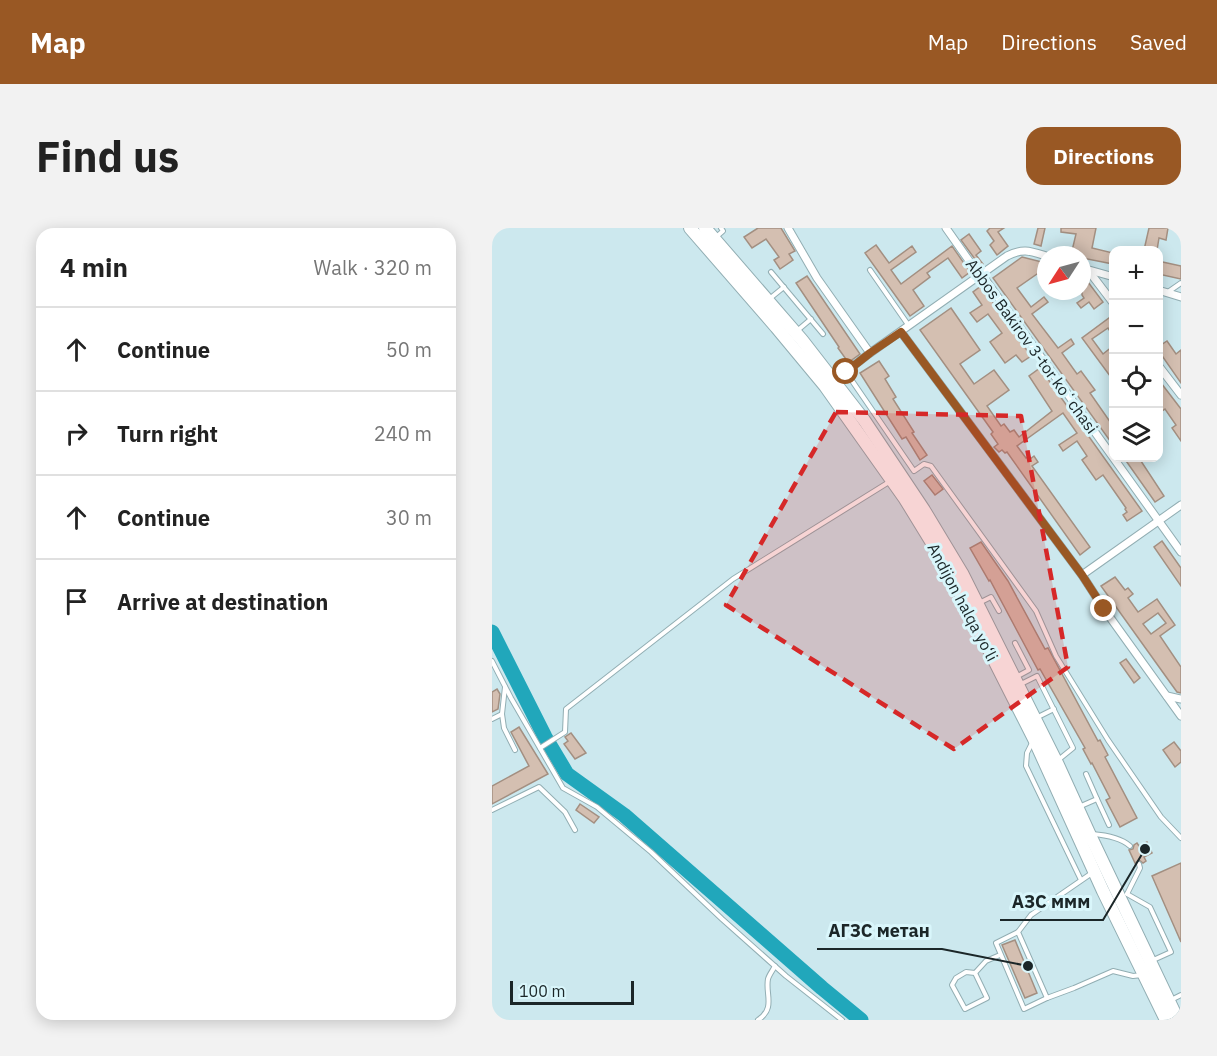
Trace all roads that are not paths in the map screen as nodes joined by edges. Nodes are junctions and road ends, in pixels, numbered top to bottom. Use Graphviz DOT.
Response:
graph roads {
  1 [pos="690,228"];
  2 [pos="705,228"];
  3 [pos="788,228"];
  4 [pos="946,228"];
  5 [pos="718,233"];
  6 [pos="1037,254"];
  7 [pos="870,270"];
  8 [pos="1091,271"];
  9 [pos="771,272"];
  10 [pos="982,275"];
  11 [pos="1091,276"];
  12 [pos="1109,276"];
  13 [pos="1181,283"];
  14 [pos="784,287"];
  15 [pos="1163,291"];
  16 [pos="1167,292"];
  17 [pos="1181,297"];
  18 [pos="768,300"];
  19 [pos="1110,300"];
  20 [pos="811,319"];
  21 [pos="909,326"];
  22 [pos="795,332"];
  23 [pos="901,332"];
  24 [pos="823,334"];
  25 [pos="870,353"];
  26 [pos="846,372"];
  27 [pos="1163,372"];
  28 [pos="834,381"];
  29 [pos="1181,395"];
  30 [pos="914,471"];
  31 [pos="898,479"];
  32 [pos="1181,505"];
  33 [pos="1159,520"];
  34 [pos="1181,552"];
  35 [pos="1082,575"];
  36 [pos="978,604"];
  37 [pos="999,611"];
  38 [pos="1015,643"];
  39 [pos="492,661"];
  40 [pos="1017,681"];
  41 [pos="505,686"];
  42 [pos="1167,696"];
  43 [pos="1181,699"];
  44 [pos="1054,710"];
  45 [pos="502,714"];
  46 [pos="1181,716"];
  47 [pos="1035,718"];
  48 [pos="492,719"];
  49 [pos="1034,739"];
  50 [pos="541,747"];
  51 [pos="515,750"];
  52 [pos="1056,761"];
  53 [pos="1086,774"];
  54 [pos="1097,799"];
  55 [pos="1077,808"];
  56 [pos="492,810"];
  57 [pos="1109,825"];
  58 [pos="575,830"];
  59 [pos="1089,833"];
  60 [pos="1181,838"];
  61 [pos="1130,846"];
  62 [pos="1139,864"];
  63 [pos="1095,871"];
  64 [pos="1081,881"];
  65 [pos="1125,898"];
  66 [pos="1018,932"];
  67 [pos="1000,955"];
  68 [pos="1150,962"];
  69 [pos="775,966"];
  70 [pos="975,973"];
  71 [pos="1144,975"];
  72 [pos="1181,995"];
  73 [pos="1047,998"];
  74 [pos="1169,1000"];
  75 [pos="758,1020"];
  76 [pos="842,1020"];
  77 [pos="1166,1020"];
  78 [pos="1178,1020"];
  1 -- 31 [label="highway, Andijon halqa yo‘li"];
  2 -- 5 [label="highway, Andijon halqa yo‘li"];
  3 -- 25 [label="street"];
  4 -- 10 [label="street, Abbos Bakirov 3-tor koʻchasi"];
  5 -- 18 [label="highway, Andijon halqa yo‘li"];
  6 -- 10 [label="street"];
  7 -- 21 [label="lane"];
  8 -- 12 [label="street"];
  9 -- 14 [label="lane"];
  10 -- 21 [label="street"];
  10 -- 33 [label="street, Abbos Bakirov 3-tor koʻchasi"];
  11 -- 19 [label="street"];
  13 -- 16 [label="lane"];
  14 -- 18 [label="lane"];
  14 -- 20 [label="lane"];
  15 -- 16 [label="street"];
  16 -- 17 [label="street"];
  18 -- 22 [label="highway, Andijon halqa yo‘li"];
  20 -- 22 [label="lane"];
  20 -- 24 [label="lane"];
  21 -- 23 [label="street"];
  22 -- 28 [label="highway, Andijon halqa yo‘li"];
  23 -- 25 [label="street"];
  23 -- 35 [label="street"];
  25 -- 26 [label="street"];
  26 -- 28 [label="street"];
  26 -- 30 [label="lane"];
  27 -- 29 [label="street"];
  28 -- 31 [label="highway, Andijon halqa yo‘li"];
  30 -- 31 [label="lane"];
  30 -- 60 [label="lane"];
  31 -- 36 [label="highway, Andijon halqa yo‘li"];
  31 -- 49 [label="highway, Andijon halqa yo‘li"];
  31 -- 50 [label="lane"];
  32 -- 33 [label="street"];
  33 -- 34 [label="street, Abbos Bakirov 3-tor koʻchasi"];
  33 -- 35 [label="street"];
  35 -- 42 [label="street"];
  36 -- 37 [label="lane"];
  36 -- 40 [label="highway, Andijon halqa yo‘li"];
  38 -- 40 [label="lane"];
  39 -- 41 [label="lane"];
  40 -- 44 [label="lane"];
  40 -- 47 [label="highway, Andijon halqa yo‘li"];
  41 -- 45 [label="lane"];
  41 -- 50 [label="lane"];
  42 -- 43 [label="street"];
  42 -- 46 [label="street"];
  44 -- 47 [label="lane"];
  44 -- 52 [label="lane"];
  45 -- 48 [label="lane"];
  45 -- 51 [label="lane"];
  47 -- 52 [label="highway, Andijon halqa yo‘li"];
  49 -- 63 [label="highway, Andijon halqa yo‘li"];
  49 -- 64 [label="lane"];
  50 -- 69 [label="lane"];
  52 -- 55 [label="highway, Andijon halqa yo‘li"];
  53 -- 54 [label="lane"];
  54 -- 55 [label="lane"];
  54 -- 57 [label="lane"];
  55 -- 59 [label="highway, Andijon halqa yo‘li"];
  56 -- 58 [label="lane"];
  59 -- 61 [label="lane"];
  59 -- 65 [label="highway, Andijon halqa yo‘li"];
  62 -- 65 [label="lane"];
  63 -- 64 [label="lane"];
  63 -- 71 [label="highway, Andijon halqa yo‘li"];
  64 -- 66 [label="lane"];
  65 -- 68 [label="highway, Andijon halqa yo‘li"];
  65 -- 68 [label="lane"];
  66 -- 67 [label="lane"];
  66 -- 73 [label="lane"];
  67 -- 70 [label="lane"];
  67 -- 73 [label="lane"];
  68 -- 74 [label="highway, Andijon halqa yo‘li"];
  69 -- 75 [label="lane"];
  69 -- 76 [label="lane"];
  70 -- 70 [label="lane"];
  71 -- 73 [label="lane"];
  71 -- 77 [label="highway, Andijon halqa yo‘li"];
  72 -- 74 [label="lane"];
  74 -- 78 [label="highway, Andijon halqa yo‘li"];
}
